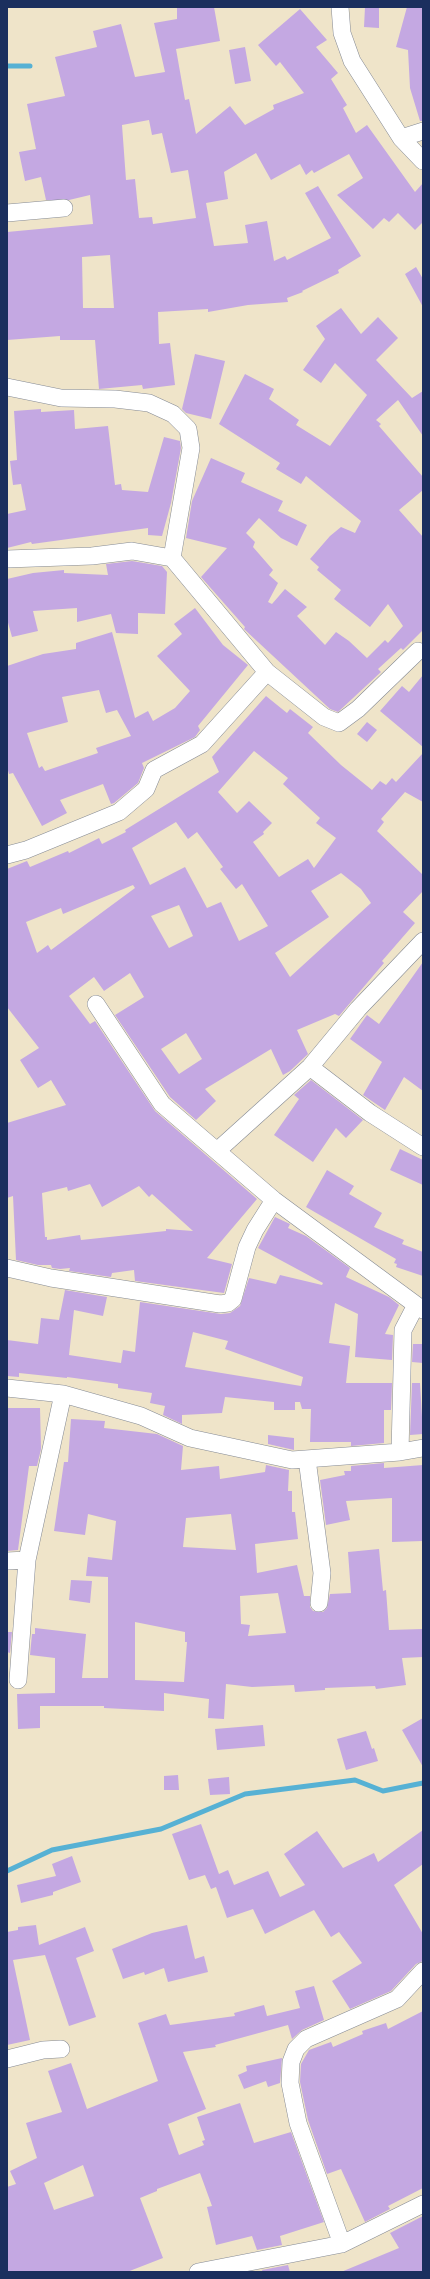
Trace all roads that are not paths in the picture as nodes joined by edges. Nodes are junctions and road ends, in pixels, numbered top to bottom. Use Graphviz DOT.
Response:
graph roads {
  1 [pos="340,7"];
  2 [pos="423,131"];
  3 [pos="401,138"];
  4 [pos="423,161"];
  5 [pos="64,208"];
  6 [pos="7,214"];
  7 [pos="7,387"];
  8 [pos="172,558"];
  9 [pos="7,559"];
  10 [pos="418,652"];
  11 [pos="268,672"];
  12 [pos="7,855"];
  13 [pos="422,943"];
  14 [pos="96,1004"];
  15 [pos="310,1067"];
  16 [pos="423,1147"];
  17 [pos="217,1151"];
  18 [pos="274,1200"];
  19 [pos="7,1268"];
  20 [pos="419,1307"];
  21 [pos="7,1388"];
  22 [pos="63,1394"];
  23 [pos="423,1448"];
  24 [pos="400,1452"];
  25 [pos="308,1460"];
  26 [pos="27,1560"];
  27 [pos="7,1561"];
  28 [pos="319,1603"];
  29 [pos="18,1680"];
  30 [pos="423,1971"];
  31 [pos="61,2049"];
  32 [pos="7,2059"];
  33 [pos="423,2204"];
  34 [pos="342,2244"];
  35 [pos="198,2272"];
  1 -- 3 [label="street"];
  2 -- 3 [label="street"];
  3 -- 4 [label="street"];
  5 -- 6 [label="street"];
  7 -- 8 [label="street"];
  8 -- 9 [label="street"];
  8 -- 11 [label="street"];
  10 -- 11 [label="street"];
  11 -- 12 [label="street"];
  13 -- 15 [label="street"];
  14 -- 17 [label="street"];
  15 -- 16 [label="street"];
  15 -- 17 [label="street"];
  17 -- 18 [label="street"];
  18 -- 19 [label="street"];
  18 -- 20 [label="street"];
  20 -- 24 [label="street"];
  21 -- 22 [label="street"];
  22 -- 25 [label="street"];
  22 -- 26 [label="street"];
  23 -- 24 [label="street"];
  24 -- 25 [label="street"];
  25 -- 28 [label="street"];
  26 -- 27 [label="street"];
  26 -- 29 [label="street"];
  30 -- 34 [label="street"];
  31 -- 32 [label="street"];
  33 -- 34 [label="street"];
  34 -- 35 [label="street"];
}
